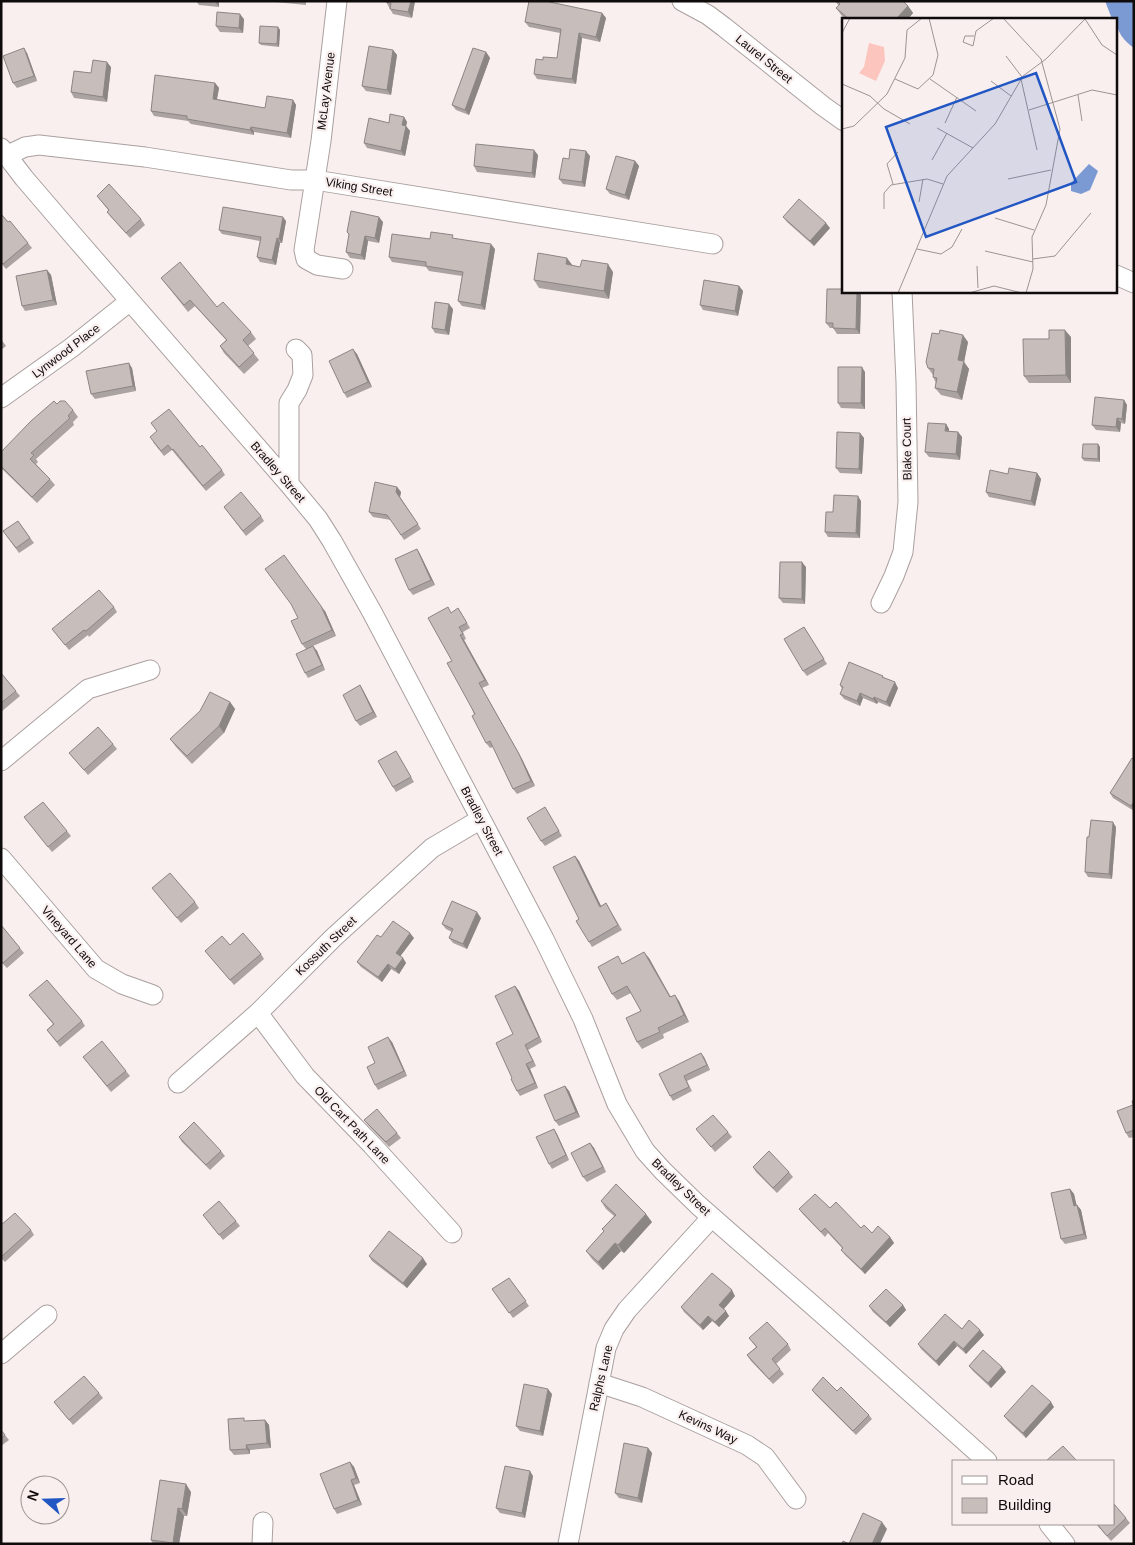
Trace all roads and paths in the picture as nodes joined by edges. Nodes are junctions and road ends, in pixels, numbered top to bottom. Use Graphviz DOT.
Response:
graph roads {
  1 [pos="337,1"];
  2 [pos="682,1"];
  3 [pos="842,120"];
  4 [pos="4,152"];
  5 [pos="315,180"];
  6 [pos="713,244"];
  7 [pos="343,269"];
  8 [pos="1118,276"];
  9 [pos="1134,283"];
  10 [pos="902,292"];
  11 [pos="130,301"];
  12 [pos="296,349"];
  13 [pos="1,398"];
  14 [pos="289,484"];
  15 [pos="881,602"];
  16 [pos="150,670"];
  17 [pos="1,761"];
  18 [pos="481,819"];
  19 [pos="1,858"];
  20 [pos="154,995"];
  21 [pos="258,1013"];
  22 [pos="178,1083"];
  23 [pos="712,1217"];
  24 [pos="452,1233"];
  25 [pos="47,1315"];
  26 [pos="1,1354"];
  27 [pos="599,1383"];
  28 [pos="986,1460"];
  29 [pos="796,1499"];
  30 [pos="263,1522"];
  31 [pos="1051,1525"];
  32 [pos="262,1544"];
  33 [pos="568,1544"];
  34 [pos="1065,1544"];
  1 -- 5 [label="street, McLay Avenue"];
  2 -- 3 [label="street, Laurel Street"];
  4 -- 5 [label="street, Viking Street"];
  4 -- 11 [label="street, Bradley Street"];
  5 -- 6 [label="street, Viking Street"];
  5 -- 7 [label="street, McLay Avenue"];
  8 -- 9 [label="street"];
  10 -- 15 [label="street, Blake Court"];
  11 -- 13 [label="street, Lynwood Place"];
  11 -- 14 [label="street, Bradley Street"];
  12 -- 14 [label="street"];
  14 -- 18 [label="street, Bradley Street"];
  16 -- 17 [label="street"];
  18 -- 21 [label="street, Kossuth Street"];
  18 -- 23 [label="street, Bradley Street"];
  19 -- 20 [label="street, Vineyard Lane"];
  21 -- 22 [label="street, Kossuth Street"];
  21 -- 24 [label="street, Old Cart Path Lane"];
  23 -- 27 [label="street, Ralphs Lane"];
  23 -- 28 [label="street, Bradley Street"];
  25 -- 26 [label="street"];
  27 -- 29 [label="street, Kevins Way"];
  27 -- 33 [label="street, Ralphs Lane"];
  30 -- 32 [label="street"];
  31 -- 34 [label="street"];
}
